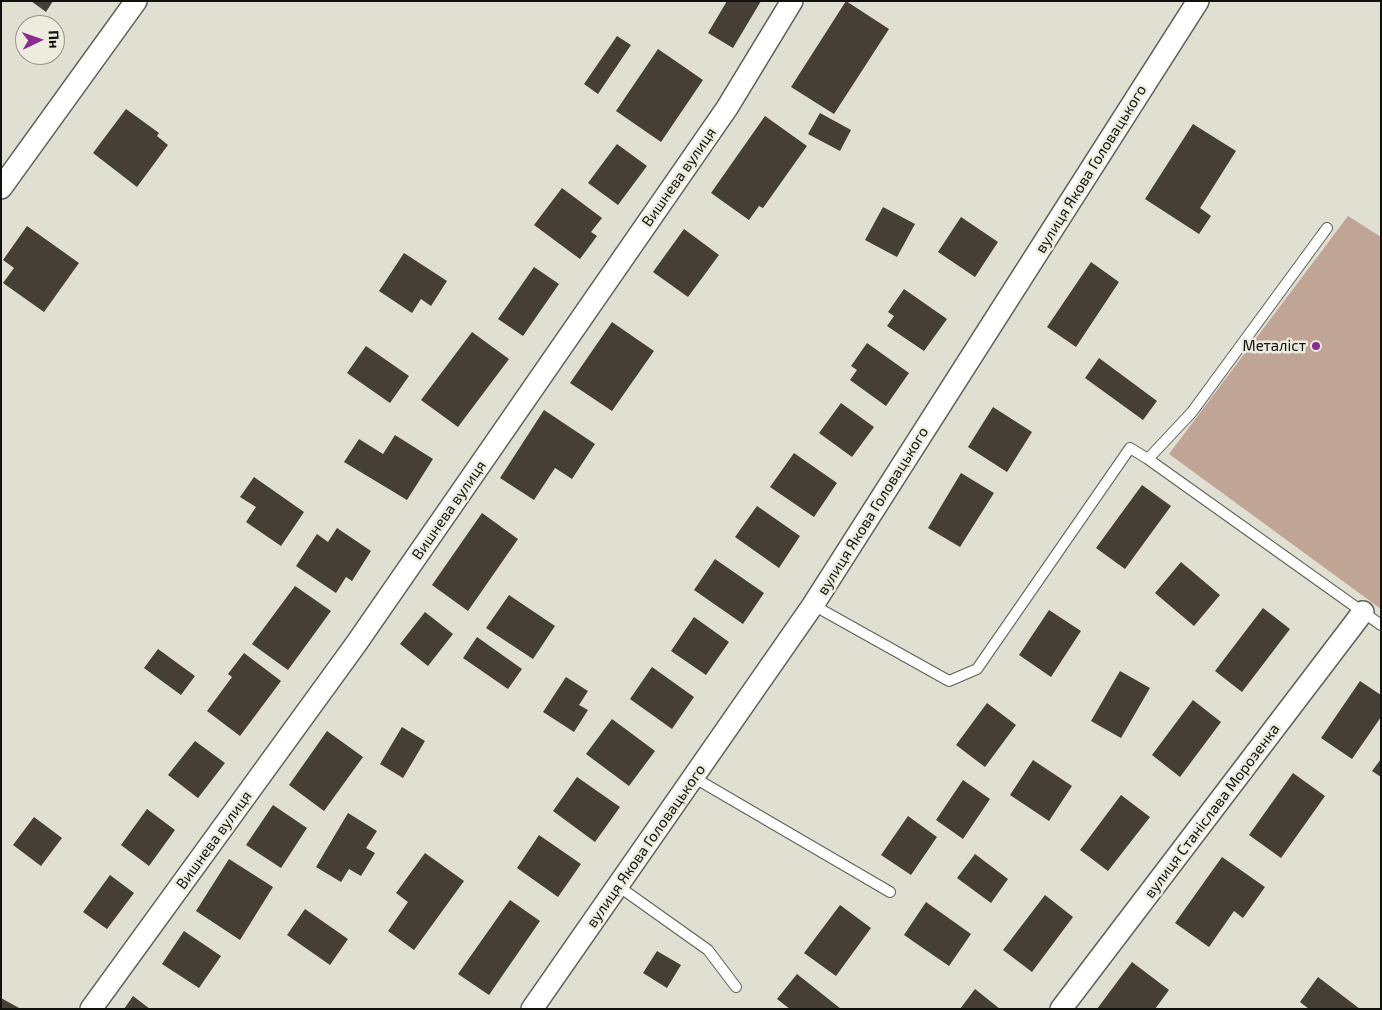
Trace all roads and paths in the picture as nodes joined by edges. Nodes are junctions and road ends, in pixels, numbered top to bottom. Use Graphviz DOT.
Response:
graph roads {
  1 [pos="136,1"];
  2 [pos="792,1"];
  3 [pos="1198,1"];
  4 [pos="1,188"];
  5 [pos="1328,228"];
  6 [pos="1148,459"];
  7 [pos="813,605"];
  8 [pos="1363,612"];
  9 [pos="1381,625"];
  10 [pos="693,777"];
  11 [pos="618,886"];
  12 [pos="890,892"];
  13 [pos="736,987"];
  14 [pos="91,1009"];
  15 [pos="532,1009"];
  16 [pos="1061,1009"];
  1 -- 4 [label="street"];
  2 -- 14 [label="street, Вишнева вулиця"];
  3 -- 7 [label="street, вулиця Якова Головацького"];
  5 -- 6 [label="lane"];
  6 -- 7 [label="lane"];
  6 -- 8 [label="lane"];
  7 -- 10 [label="street, вулиця Якова Головацького"];
  8 -- 9 [label="lane"];
  8 -- 16 [label="street, вулиця Станіслава Морозенка"];
  10 -- 11 [label="street, вулиця Якова Головацького"];
  10 -- 12 [label="lane"];
  11 -- 13 [label="lane"];
  11 -- 15 [label="street, вулиця Якова Головацького"];
}
